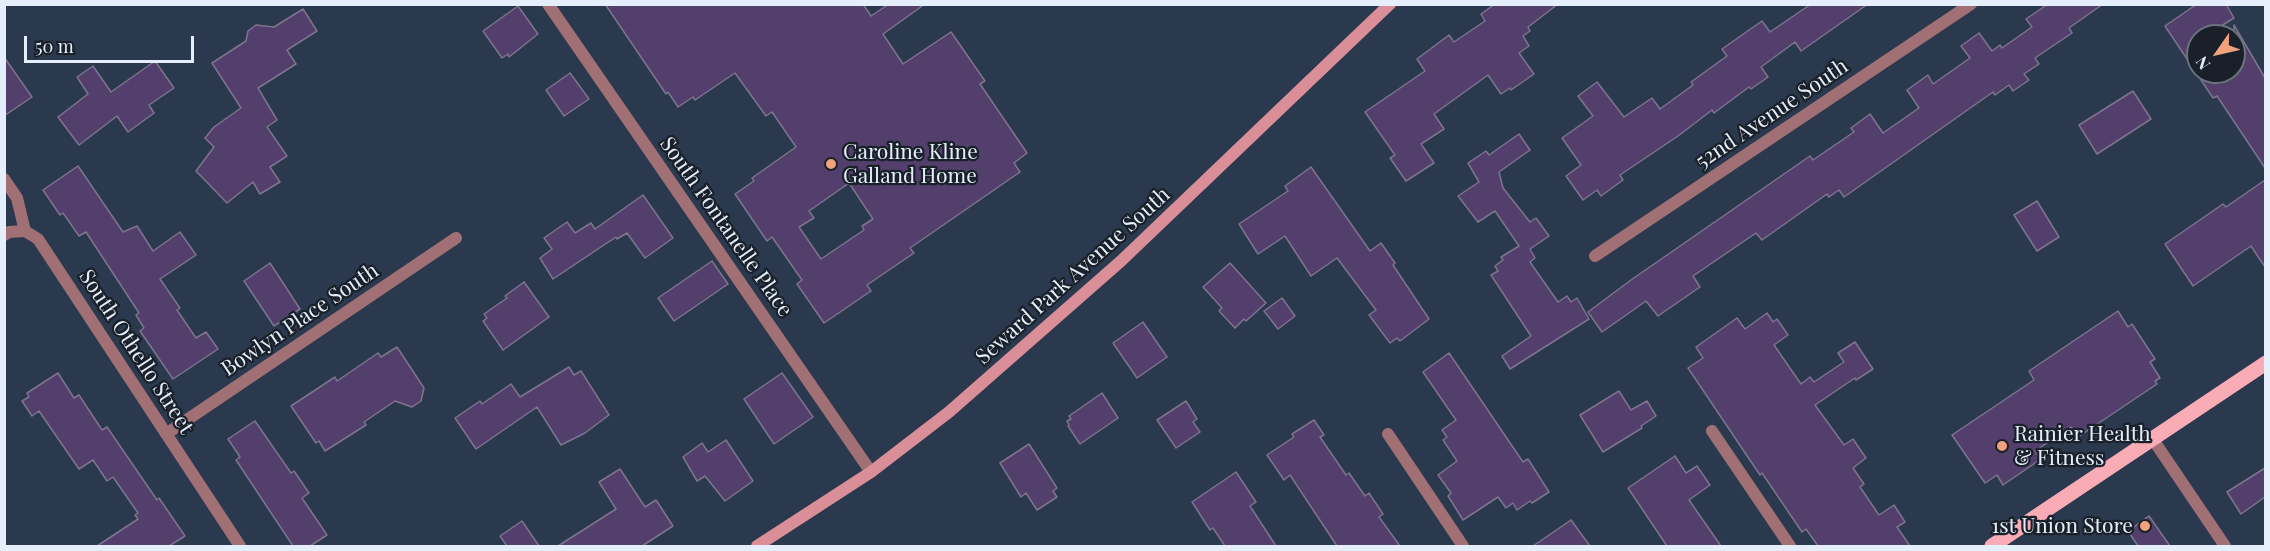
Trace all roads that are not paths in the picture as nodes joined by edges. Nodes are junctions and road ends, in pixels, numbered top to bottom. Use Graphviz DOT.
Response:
graph roads {
  1 [pos="548,4"];
  2 [pos="1390,4"];
  3 [pos="1971,4"];
  4 [pos="4,179"];
  5 [pos="25,231"];
  6 [pos="4,235"];
  7 [pos="456,238"];
  8 [pos="1595,256"];
  9 [pos="2265,363"];
  10 [pos="1712,431"];
  11 [pos="166,434"];
  12 [pos="1388,434"];
  13 [pos="2152,438"];
  14 [pos="871,472"];
  15 [pos="240,546"];
  16 [pos="757,546"];
  17 [pos="1463,546"];
  18 [pos="1790,546"];
  19 [pos="1992,546"];
  20 [pos="2224,546"];
  1 -- 14 [label="street, South Fontanelle Place"];
  2 -- 14 [label="main road, Seward Park Avenue South"];
  3 -- 8 [label="street, 52nd Avenue South"];
  4 -- 5 [label="street"];
  5 -- 6 [label="street"];
  5 -- 11 [label="street, South Othello Street"];
  7 -- 11 [label="street, Bowlyn Place South"];
  9 -- 13 [label="main road"];
  10 -- 18 [label="street"];
  11 -- 15 [label="street, South Othello Street"];
  12 -- 17 [label="street"];
  13 -- 19 [label="main road"];
  13 -- 20 [label="street"];
  14 -- 16 [label="main road, Seward Park Avenue South"];
}
